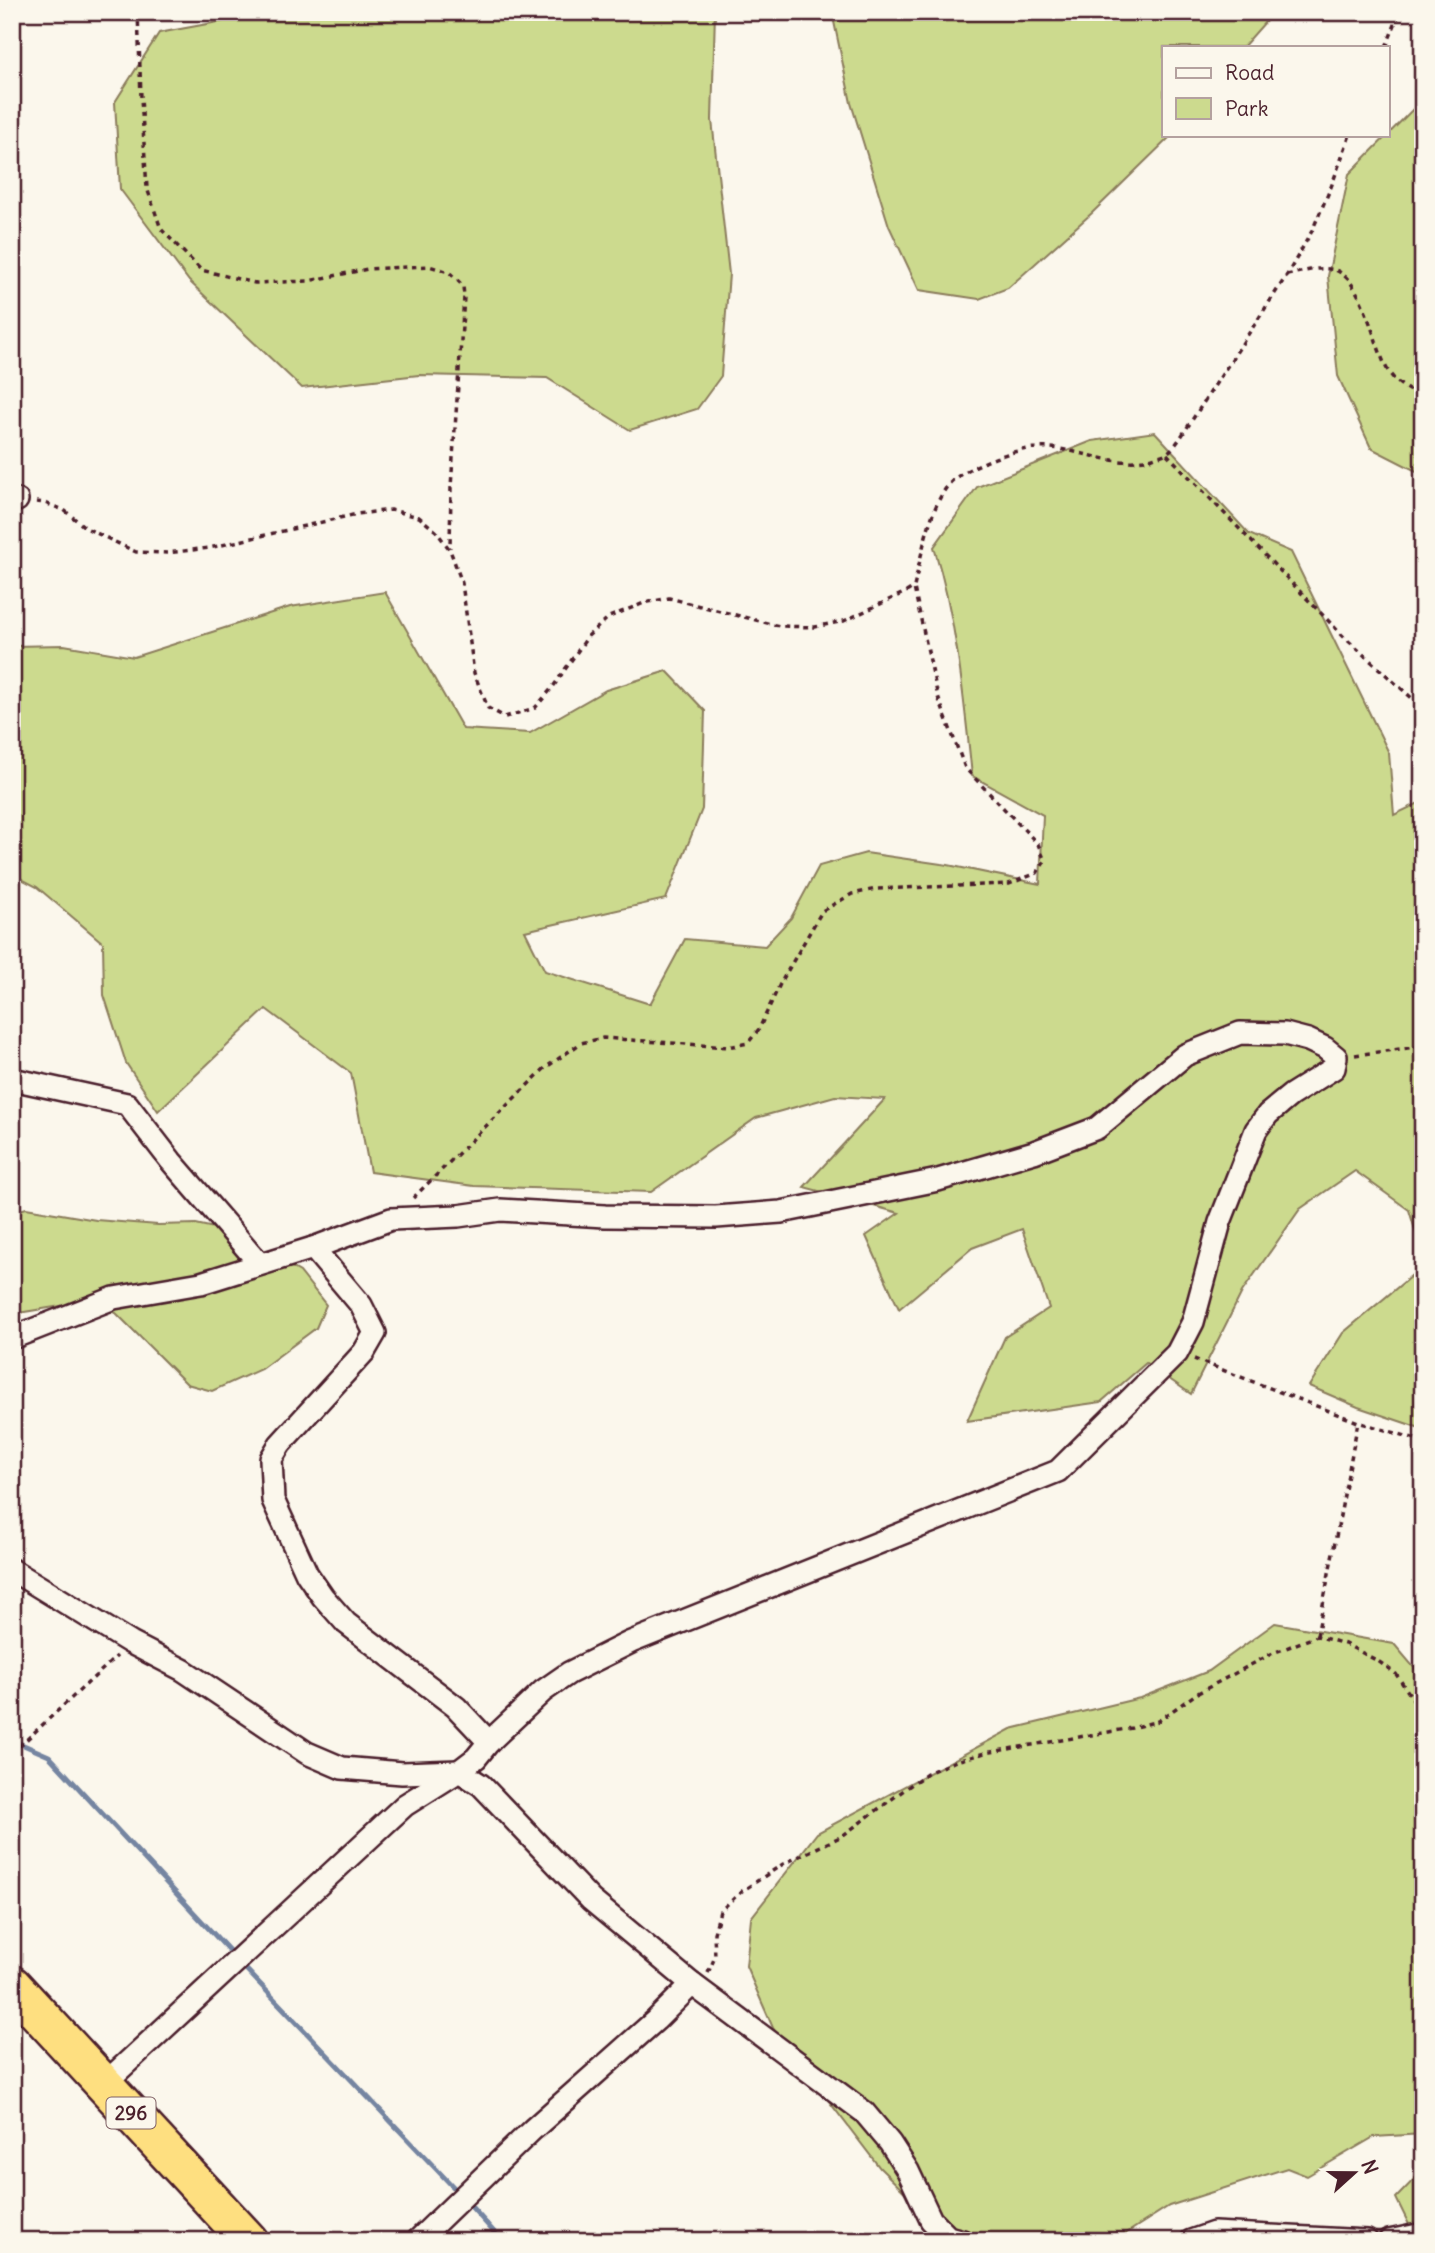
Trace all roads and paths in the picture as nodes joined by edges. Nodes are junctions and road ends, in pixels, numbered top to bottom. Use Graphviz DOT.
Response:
graph roads {
  1 [pos="138,12"];
  2 [pos="1400,12"];
  3 [pos="1386,46"];
  4 [pos="1350,136"];
  5 [pos="1287,275"];
  6 [pos="1423,397"];
  7 [pos="1167,454"];
  8 [pos="15,501"];
  9 [pos="450,551"];
  10 [pos="914,587"];
  11 [pos="1423,708"];
  12 [pos="1423,1046"];
  13 [pos="1336,1057"];
  14 [pos="12,1079"];
  15 [pos="391,1219"];
  16 [pos="313,1248"];
  17 [pos="260,1264"];
  18 [pos="12,1338"];
  19 [pos="1177,1353"];
  20 [pos="1358,1422"];
  21 [pos="1423,1441"];
  22 [pos="12,1570"];
  23 [pos="1317,1636"];
  24 [pos="131,1643"];
  25 [pos="1423,1714"];
  26 [pos="489,1742"];
  27 [pos="12,1753"];
  28 [pos="459,1771"];
  29 [pos="692,1984"];
  30 [pos="12,1985"];
  31 [pos="104,2084"];
  32 [pos="1423,2234"];
  33 [pos="937,2236"];
  34 [pos="249,2241"];
  35 [pos="417,2241"];
  36 [pos="963,2241"];
  37 [pos="1191,2241"];
  38 [pos="1367,2241"];
  39 [pos="1390,2241"];
  1 -- 9 [label="path"];
  2 -- 3 [label="path"];
  4 -- 5 [label="path"];
  5 -- 6 [label="path"];
  5 -- 7 [label="path"];
  7 -- 10 [label="path"];
  7 -- 11 [label="path"];
  8 -- 9 [label="path"];
  9 -- 10 [label="path"];
  10 -- 15 [label="path"];
  12 -- 13 [label="path"];
  13 -- 15 [label="street"];
  13 -- 19 [label="street"];
  14 -- 17 [label="street"];
  15 -- 16 [label="street"];
  16 -- 17 [label="street"];
  16 -- 26 [label="street"];
  17 -- 18 [label="street"];
  19 -- 20 [label="path"];
  19 -- 26 [label="street"];
  20 -- 21 [label="path"];
  20 -- 23 [label="path"];
  22 -- 24 [label="street"];
  23 -- 25 [label="path"];
  23 -- 29 [label="path"];
  24 -- 27 [label="path"];
  24 -- 28 [label="street"];
  26 -- 28 [label="street"];
  28 -- 29 [label="street"];
  28 -- 31 [label="street"];
  29 -- 33 [label="street"];
  29 -- 35 [label="street"];
  30 -- 31 [label="highway, 296"];
  31 -- 34 [label="highway, 296"];
  32 -- 39 [label="street"];
  33 -- 36 [label="street"];
  37 -- 38 [label="street"];
}
